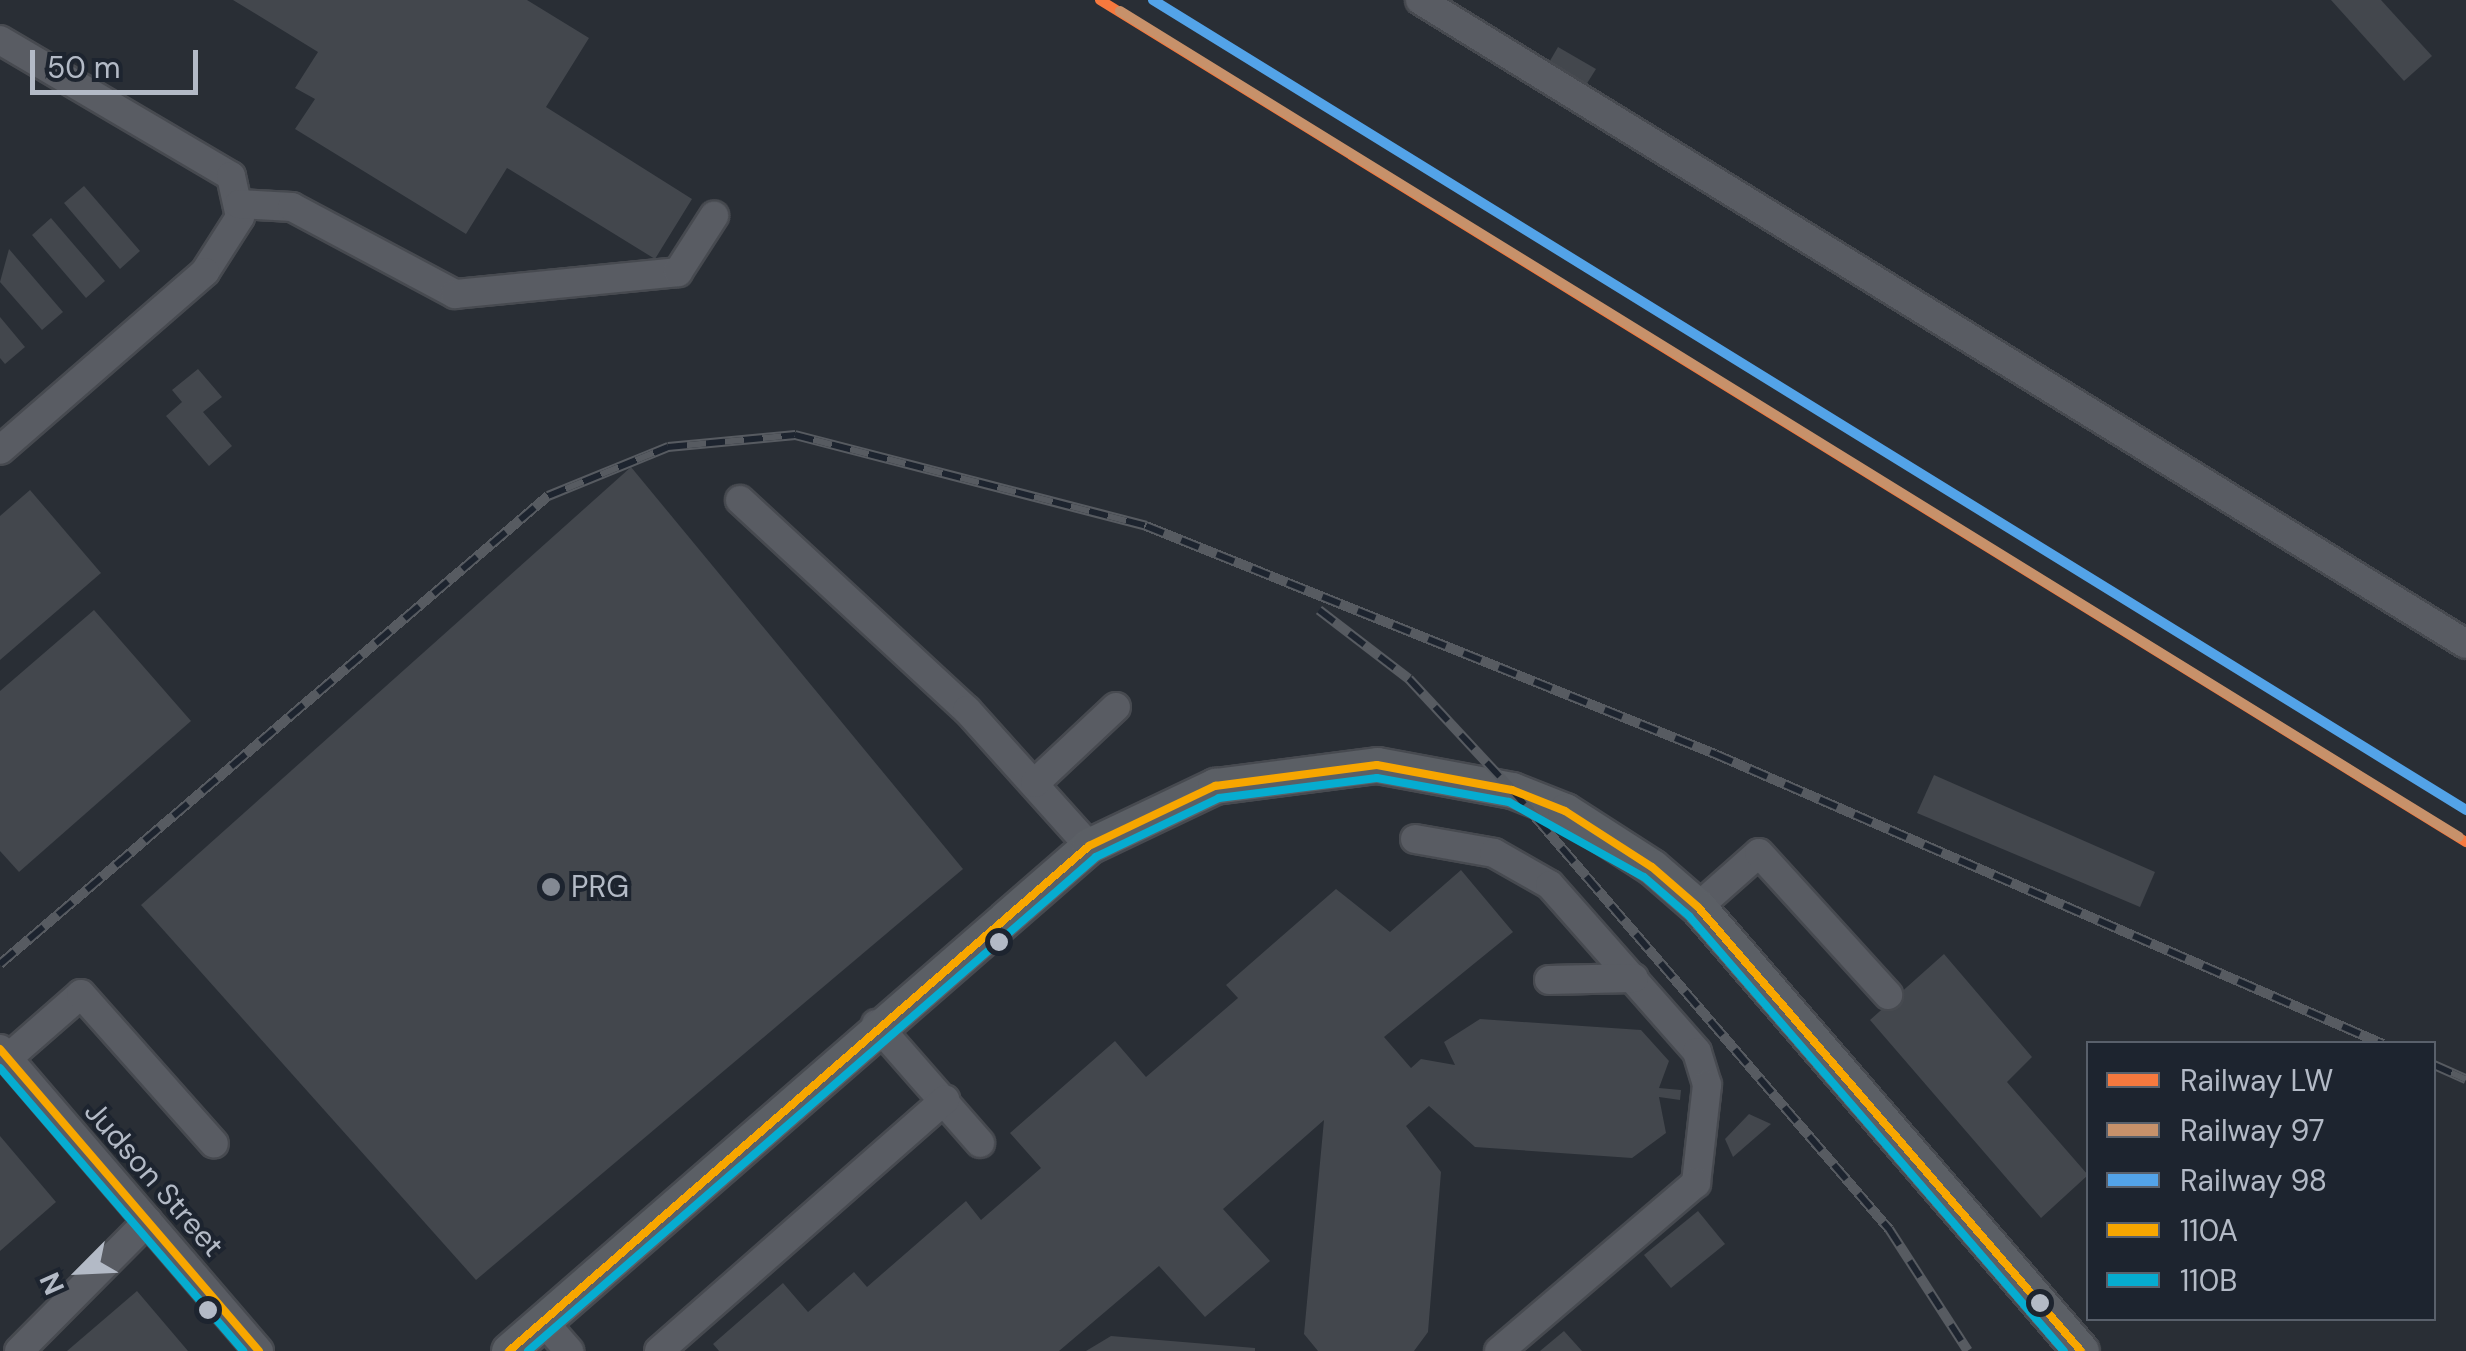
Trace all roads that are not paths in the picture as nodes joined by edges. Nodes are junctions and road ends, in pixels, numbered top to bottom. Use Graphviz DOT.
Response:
graph roads {
  1 [pos="1420,0"];
  2 [pos="0,40"];
  3 [pos="239,204"];
  4 [pos="714,216"];
  5 [pos="0,450"];
  6 [pos="740,500"];
  7 [pos="2466,644"];
  8 [pos="1116,707"];
  9 [pos="1035,783"];
  10 [pos="1415,839"];
  11 [pos="1089,846"];
  12 [pos="1698,907"];
  13 [pos="1634,978"];
  14 [pos="1549,980"];
  15 [pos="1888,995"];
  16 [pos="876,1024"];
  17 [pos="4,1053"];
  18 [pos="943,1099"];
  19 [pos="980,1143"];
  20 [pos="214,1144"];
  21 [pos="148,1221"];
  22 [pos="543,1321"];
  23 [pos="20,1351"];
  24 [pos="259,1351"];
  25 [pos="509,1351"];
  26 [pos="569,1351"];
  27 [pos="660,1351"];
  28 [pos="1499,1351"];
  29 [pos="2081,1351"];
  1 -- 7 [label="street"];
  2 -- 3 [label="street"];
  3 -- 4 [label="street"];
  3 -- 5 [label="street"];
  6 -- 9 [label="street"];
  8 -- 9 [label="street"];
  9 -- 11 [label="street"];
  10 -- 13 [label="street"];
  11 -- 12 [label="main road"];
  11 -- 16 [label="main road"];
  12 -- 15 [label="street"];
  12 -- 29 [label="main road"];
  13 -- 14 [label="street"];
  13 -- 28 [label="street"];
  16 -- 18 [label="street"];
  16 -- 22 [label="main road"];
  17 -- 20 [label="street"];
  17 -- 21 [label="street, Judson Street"];
  18 -- 19 [label="street"];
  18 -- 27 [label="street"];
  21 -- 23 [label="street"];
  21 -- 24 [label="street, Judson Street"];
  22 -- 25 [label="main road"];
  22 -- 26 [label="street"];
}
